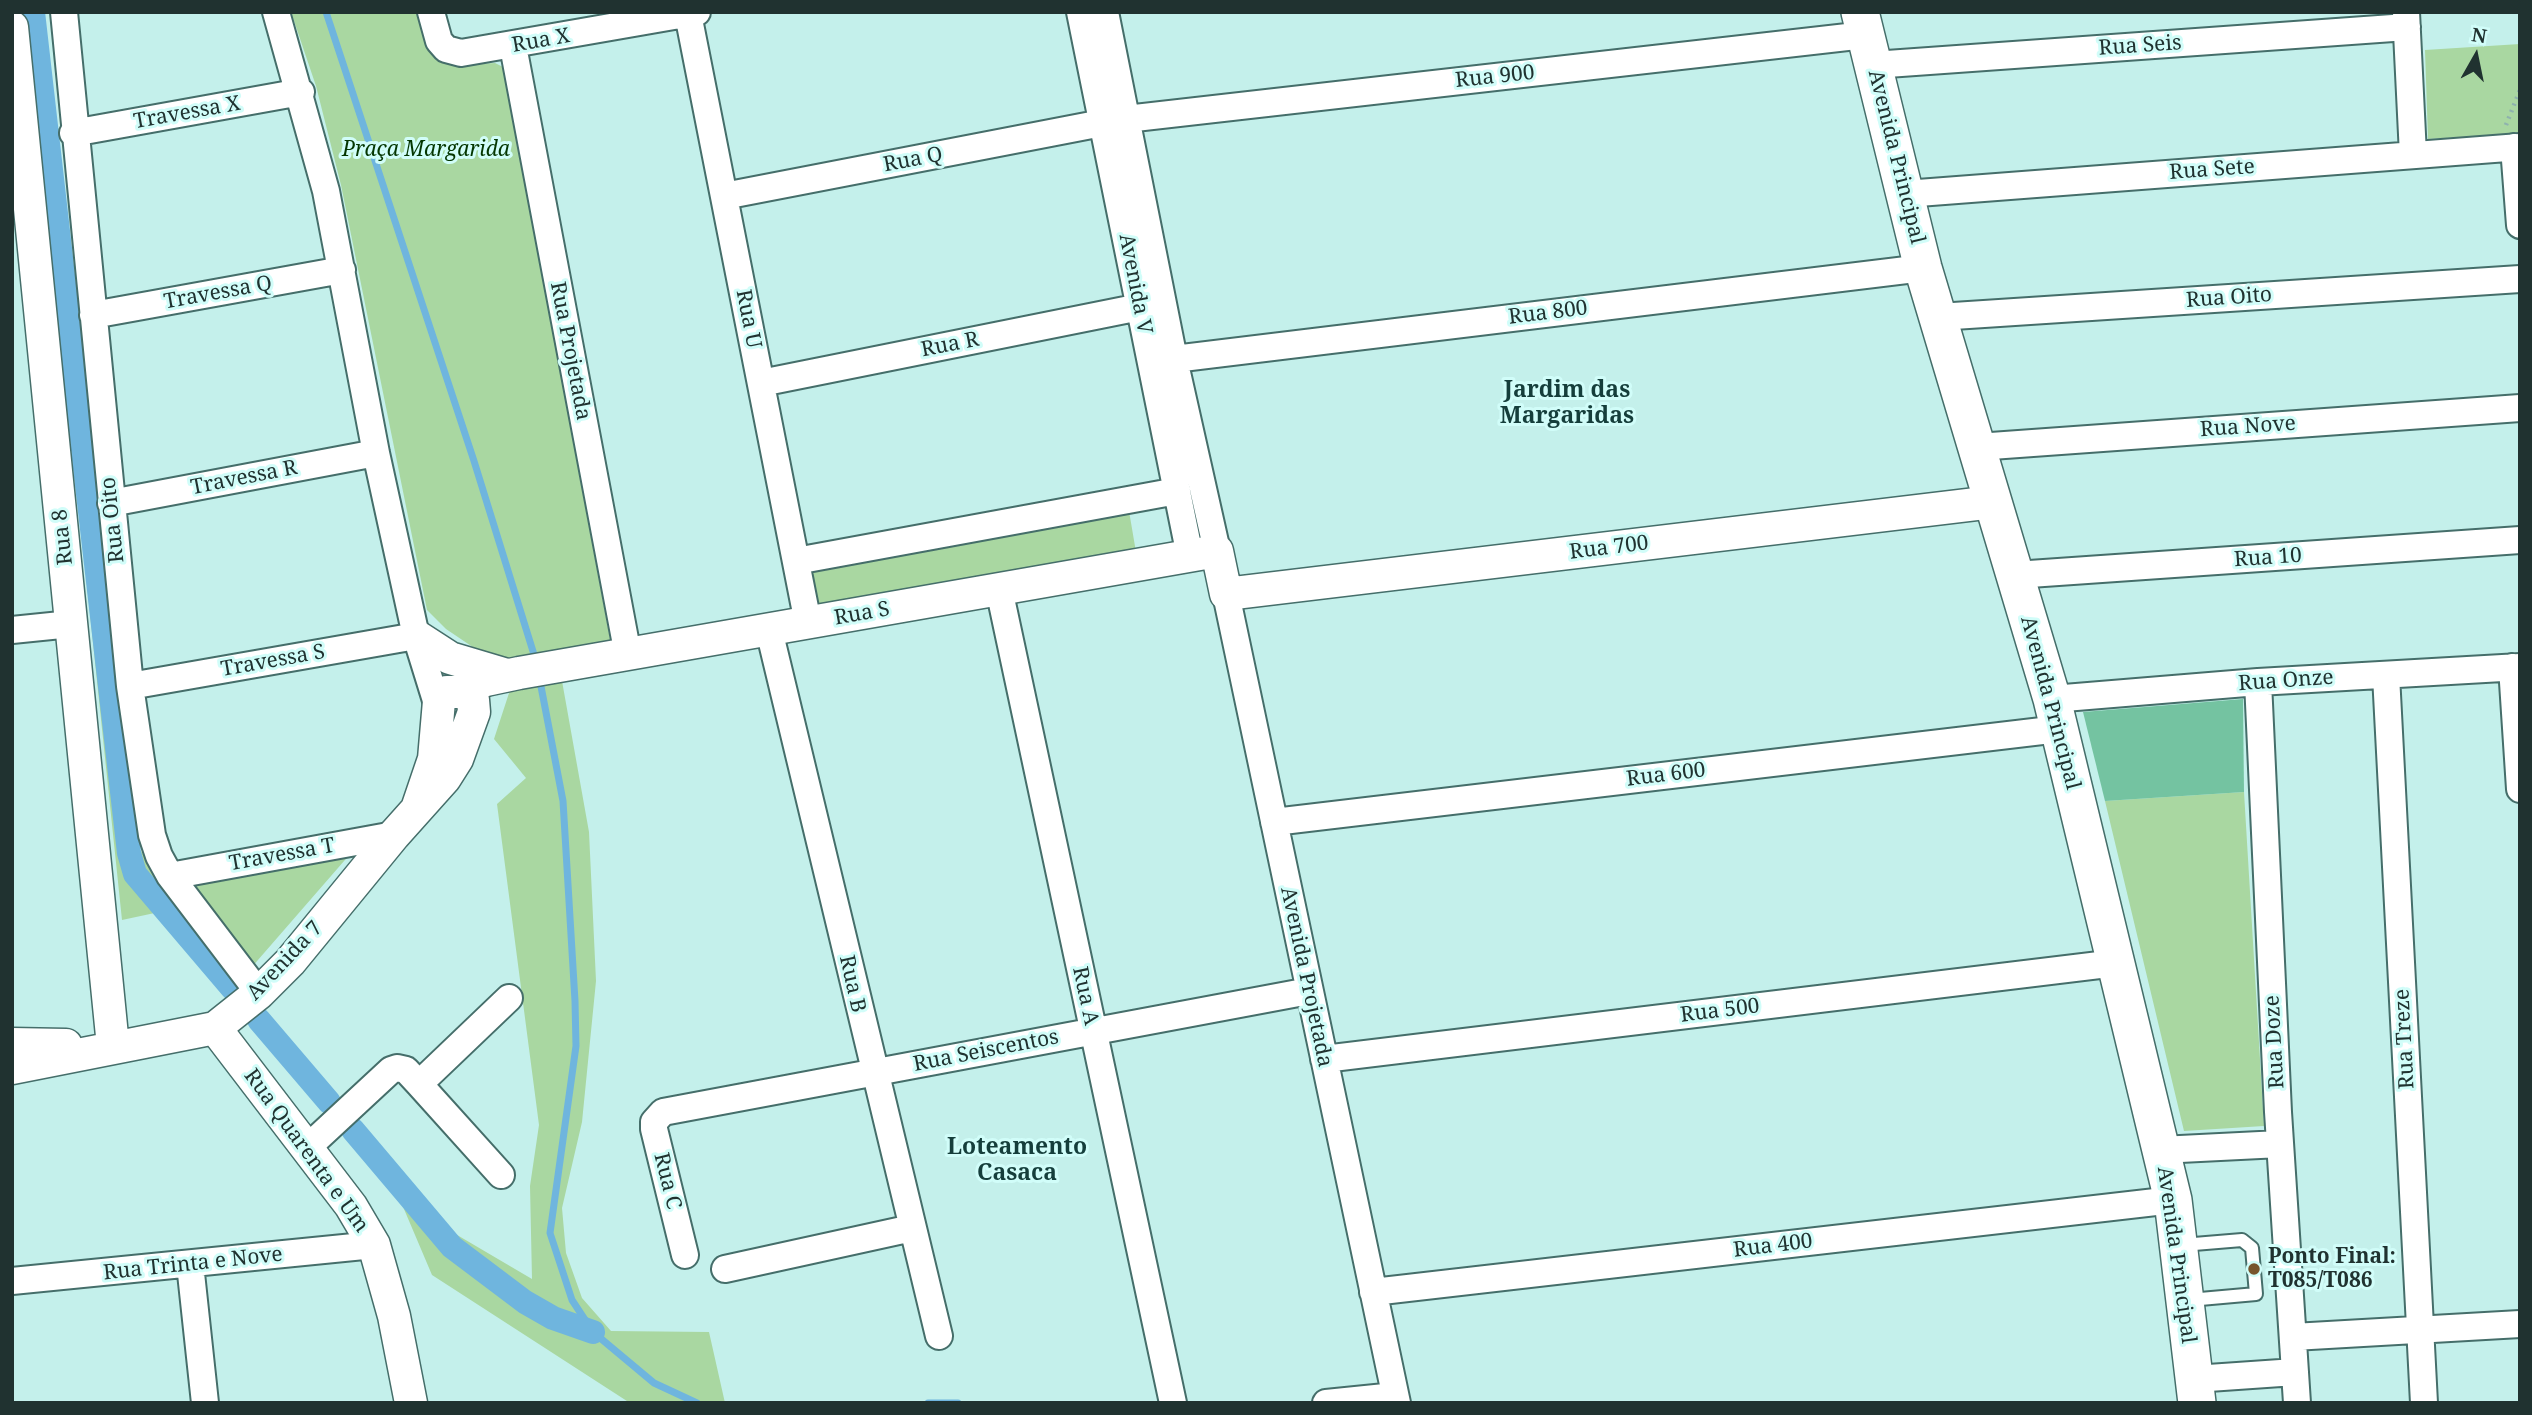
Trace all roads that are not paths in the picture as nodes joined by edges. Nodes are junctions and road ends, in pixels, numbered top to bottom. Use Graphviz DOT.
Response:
graph roads {
  1 [pos="64,12"];
  2 [pos="276,12"];
  3 [pos="1080,12"];
  4 [pos="1105,12"];
  5 [pos="692,13"];
  6 [pos="2406,20"];
  7 [pos="433,23"];
  8 [pos="12,27"];
  9 [pos="1866,38"];
  10 [pos="513,46"];
  11 [pos="301,92"];
  12 [pos="1114,121"];
  13 [pos="74,133"];
  14 [pos="2510,147"];
  15 [pos="2413,155"];
  16 [pos="1905,194"];
  17 [pos="724,197"];
  18 [pos="2520,225"];
  19 [pos="1923,268"];
  20 [pos="342,270"];
  21 [pos="2520,279"];
  22 [pos="1140,307"];
  23 [pos="93,315"];
  24 [pos="1938,317"];
  25 [pos="1174,359"];
  26 [pos="761,383"];
  27 [pos="2520,408"];
  28 [pos="1977,447"];
  29 [pos="376,453"];
  30 [pos="1177,491"];
  31 [pos="1993,502"];
  32 [pos="111,503"];
  33 [pos="2520,540"];
  34 [pos="1203,553"];
  35 [pos="796,561"];
  36 [pos="2015,576"];
  37 [pos="999,589"];
  38 [pos="1226,594"];
  39 [pos="808,623"];
  40 [pos="71,624"];
  41 [pos="12,630"];
  42 [pos="769,630"];
  43 [pos="416,636"];
  44 [pos="628,656"];
  45 [pos="2516,667"];
  46 [pos="514,674"];
  47 [pos="2386,675"];
  48 [pos="2258,682"];
  49 [pos="130,686"];
  50 [pos="456,705"];
  51 [pos="2056,714"];
  52 [pos="2520,789"];
  53 [pos="1274,822"];
  54 [pos="394,835"];
  55 [pos="170,876"];
  56 [pos="2116,963"];
  57 [pos="1309,990"];
  58 [pos="259,993"];
  59 [pos="509,998"];
  60 [pos="215,1028"];
  61 [pos="1093,1031"];
  62 [pos="12,1044"];
  63 [pos="113,1046"];
  64 [pos="1324,1059"];
  65 [pos="12,1068"];
  66 [pos="873,1073"];
  67 [pos="419,1084"];
  68 [pos="663,1112"];
  69 [pos="2280,1144"];
  70 [pos="308,1147"];
  71 [pos="2160,1150"];
  72 [pos="501,1175"];
  73 [pos="2173,1200"];
  74 [pos="912,1228"];
  75 [pos="373,1245"];
  76 [pos="2178,1245"];
  77 [pos="685,1255"];
  78 [pos="190,1264"];
  79 [pos="725,1269"];
  80 [pos="12,1281"];
  81 [pos="1373,1292"];
  82 [pos="2185,1301"];
  83 [pos="2520,1324"];
  84 [pos="2420,1329"];
  85 [pos="939,1336"];
  86 [pos="2293,1337"];
  87 [pos="2295,1372"];
  88 [pos="2196,1391"];
  89 [pos="1396,1399"];
  90 [pos="205,1403"];
  91 [pos="411,1403"];
  92 [pos="1172,1403"];
  93 [pos="1326,1403"];
  94 [pos="2297,1403"];
  95 [pos="2424,1403"];
  1 -- 13 [label="street, Rua Oito"];
  2 -- 11 [label="street"];
  3 -- 12 [label="street, Avenida V"];
  4 -- 12 [label="street, Avenida V"];
  5 -- 10 [label="street, Rua X"];
  5 -- 17 [label="street, Rua U"];
  6 -- 9 [label="street, Rua Seis"];
  6 -- 15 [label="street"];
  7 -- 10 [label="street, Rua X"];
  8 -- 40 [label="street, Rua 8"];
  9 -- 12 [label="street, Rua 900"];
  9 -- 16 [label="main road, Avenida Principal"];
  10 -- 44 [label="street, Rua Projetada"];
  11 -- 13 [label="street, Travessa X"];
  11 -- 20 [label="street"];
  12 -- 17 [label="street, Rua Q"];
  12 -- 22 [label="street, Avenida V"];
  12 -- 25 [label="street, Avenida V"];
  13 -- 23 [label="street, Rua Oito"];
  14 -- 15 [label="street, Rua Sete"];
  14 -- 18 [label="street"];
  15 -- 16 [label="street, Rua Sete"];
  16 -- 19 [label="main road, Avenida Principal"];
  17 -- 26 [label="street, Rua U"];
  19 -- 24 [label="main road, Avenida Principal"];
  19 -- 25 [label="street, Rua 800"];
  20 -- 23 [label="street, Travessa Q"];
  20 -- 29 [label="street"];
  21 -- 24 [label="street, Rua Oito"];
  22 -- 26 [label="street, Rua R"];
  22 -- 30 [label="street, Avenida V"];
  23 -- 32 [label="street, Rua Oito"];
  24 -- 28 [label="main road, Avenida Principal"];
  25 -- 34 [label="street, Avenida V"];
  26 -- 35 [label="street, Rua U"];
  27 -- 28 [label="street, Rua Nove"];
  28 -- 31 [label="main road, Avenida Principal"];
  29 -- 32 [label="street, Travessa R"];
  29 -- 43 [label="street"];
  30 -- 34 [label="street, Avenida V"];
  30 -- 35 [label="street"];
  31 -- 36 [label="main road, Avenida Principal"];
  31 -- 38 [label="street, Rua 700"];
  32 -- 49 [label="street, Rua Oito"];
  33 -- 36 [label="street, Rua 10"];
  34 -- 37 [label="street, Rua S"];
  34 -- 38 [label="street, Avenida Projetada"];
  35 -- 39 [label="street, Rua U"];
  36 -- 51 [label="main road, Avenida Principal"];
  37 -- 39 [label="street, Rua S"];
  37 -- 61 [label="street, Rua A"];
  38 -- 53 [label="street, Avenida Projetada"];
  39 -- 42 [label="street, Rua S"];
  40 -- 41 [label="street"];
  40 -- 63 [label="street, Rua 8"];
  42 -- 44 [label="street, Rua S"];
  42 -- 66 [label="street, Rua B"];
  43 -- 46 [label="street"];
  43 -- 49 [label="street, Travessa S"];
  43 -- 50 [label="street"];
  44 -- 46 [label="street, Rua S"];
  45 -- 47 [label="street, Rua Onze"];
  45 -- 52 [label="street"];
  46 -- 50 [label="street"];
  47 -- 48 [label="street, Rua Onze"];
  47 -- 84 [label="street, Rua Treze"];
  48 -- 51 [label="street, Rua Onze"];
  48 -- 69 [label="street, Rua Doze"];
  49 -- 55 [label="street, Rua Oito"];
  50 -- 54 [label="street, Avenida 7"];
  51 -- 53 [label="street, Rua 600"];
  51 -- 56 [label="main road, Avenida Principal"];
  53 -- 57 [label="street, Avenida Projetada"];
  54 -- 55 [label="street, Travessa T"];
  54 -- 58 [label="street, Avenida 7"];
  55 -- 58 [label="street, Rua Oito"];
  56 -- 64 [label="street, Rua 500"];
  56 -- 71 [label="main road, Avenida Principal"];
  57 -- 61 [label="street, Rua Seiscentos"];
  57 -- 64 [label="street, Avenida Projetada"];
  58 -- 60 [label="street, Avenida 7"];
  59 -- 67 [label="street"];
  60 -- 63 [label="street, Avenida 7"];
  60 -- 70 [label="street, Rua Quarenta e Um"];
  61 -- 66 [label="street, Rua Seiscentos"];
  61 -- 92 [label="street, Rua A"];
  62 -- 63 [label="street, Avenida 7"];
  63 -- 65 [label="street, Avenida 7"];
  64 -- 81 [label="street, Avenida Projetada"];
  66 -- 68 [label="street, Rua Seiscentos"];
  66 -- 74 [label="street, Rua B"];
  67 -- 70 [label="street"];
  67 -- 72 [label="street"];
  68 -- 77 [label="street, Rua C"];
  69 -- 71 [label="street"];
  69 -- 86 [label="street, Rua Doze"];
  70 -- 75 [label="street, Rua Quarenta e Um"];
  71 -- 73 [label="main road, Avenida Principal"];
  73 -- 76 [label="main road, Avenida Principal"];
  73 -- 81 [label="street, Rua 400"];
  74 -- 79 [label="street"];
  74 -- 85 [label="street, Rua B"];
  75 -- 78 [label="street, Rua Trinta e Nove"];
  75 -- 91 [label="street, Rua Quarenta e Um"];
  76 -- 82 [label="main road, Avenida Principal"];
  76 -- 82 [label="lane"];
  78 -- 80 [label="street, Rua Trinta e Nove"];
  78 -- 90 [label="street"];
  81 -- 89 [label="street, Avenida Projetada"];
  82 -- 88 [label="main road, Avenida Principal"];
  83 -- 84 [label="street"];
  84 -- 86 [label="street"];
  84 -- 95 [label="street, Rua Treze"];
  86 -- 87 [label="street, Rua Doze"];
  87 -- 88 [label="street"];
  87 -- 94 [label="street, Rua Doze"];
  89 -- 93 [label="street"];
}
